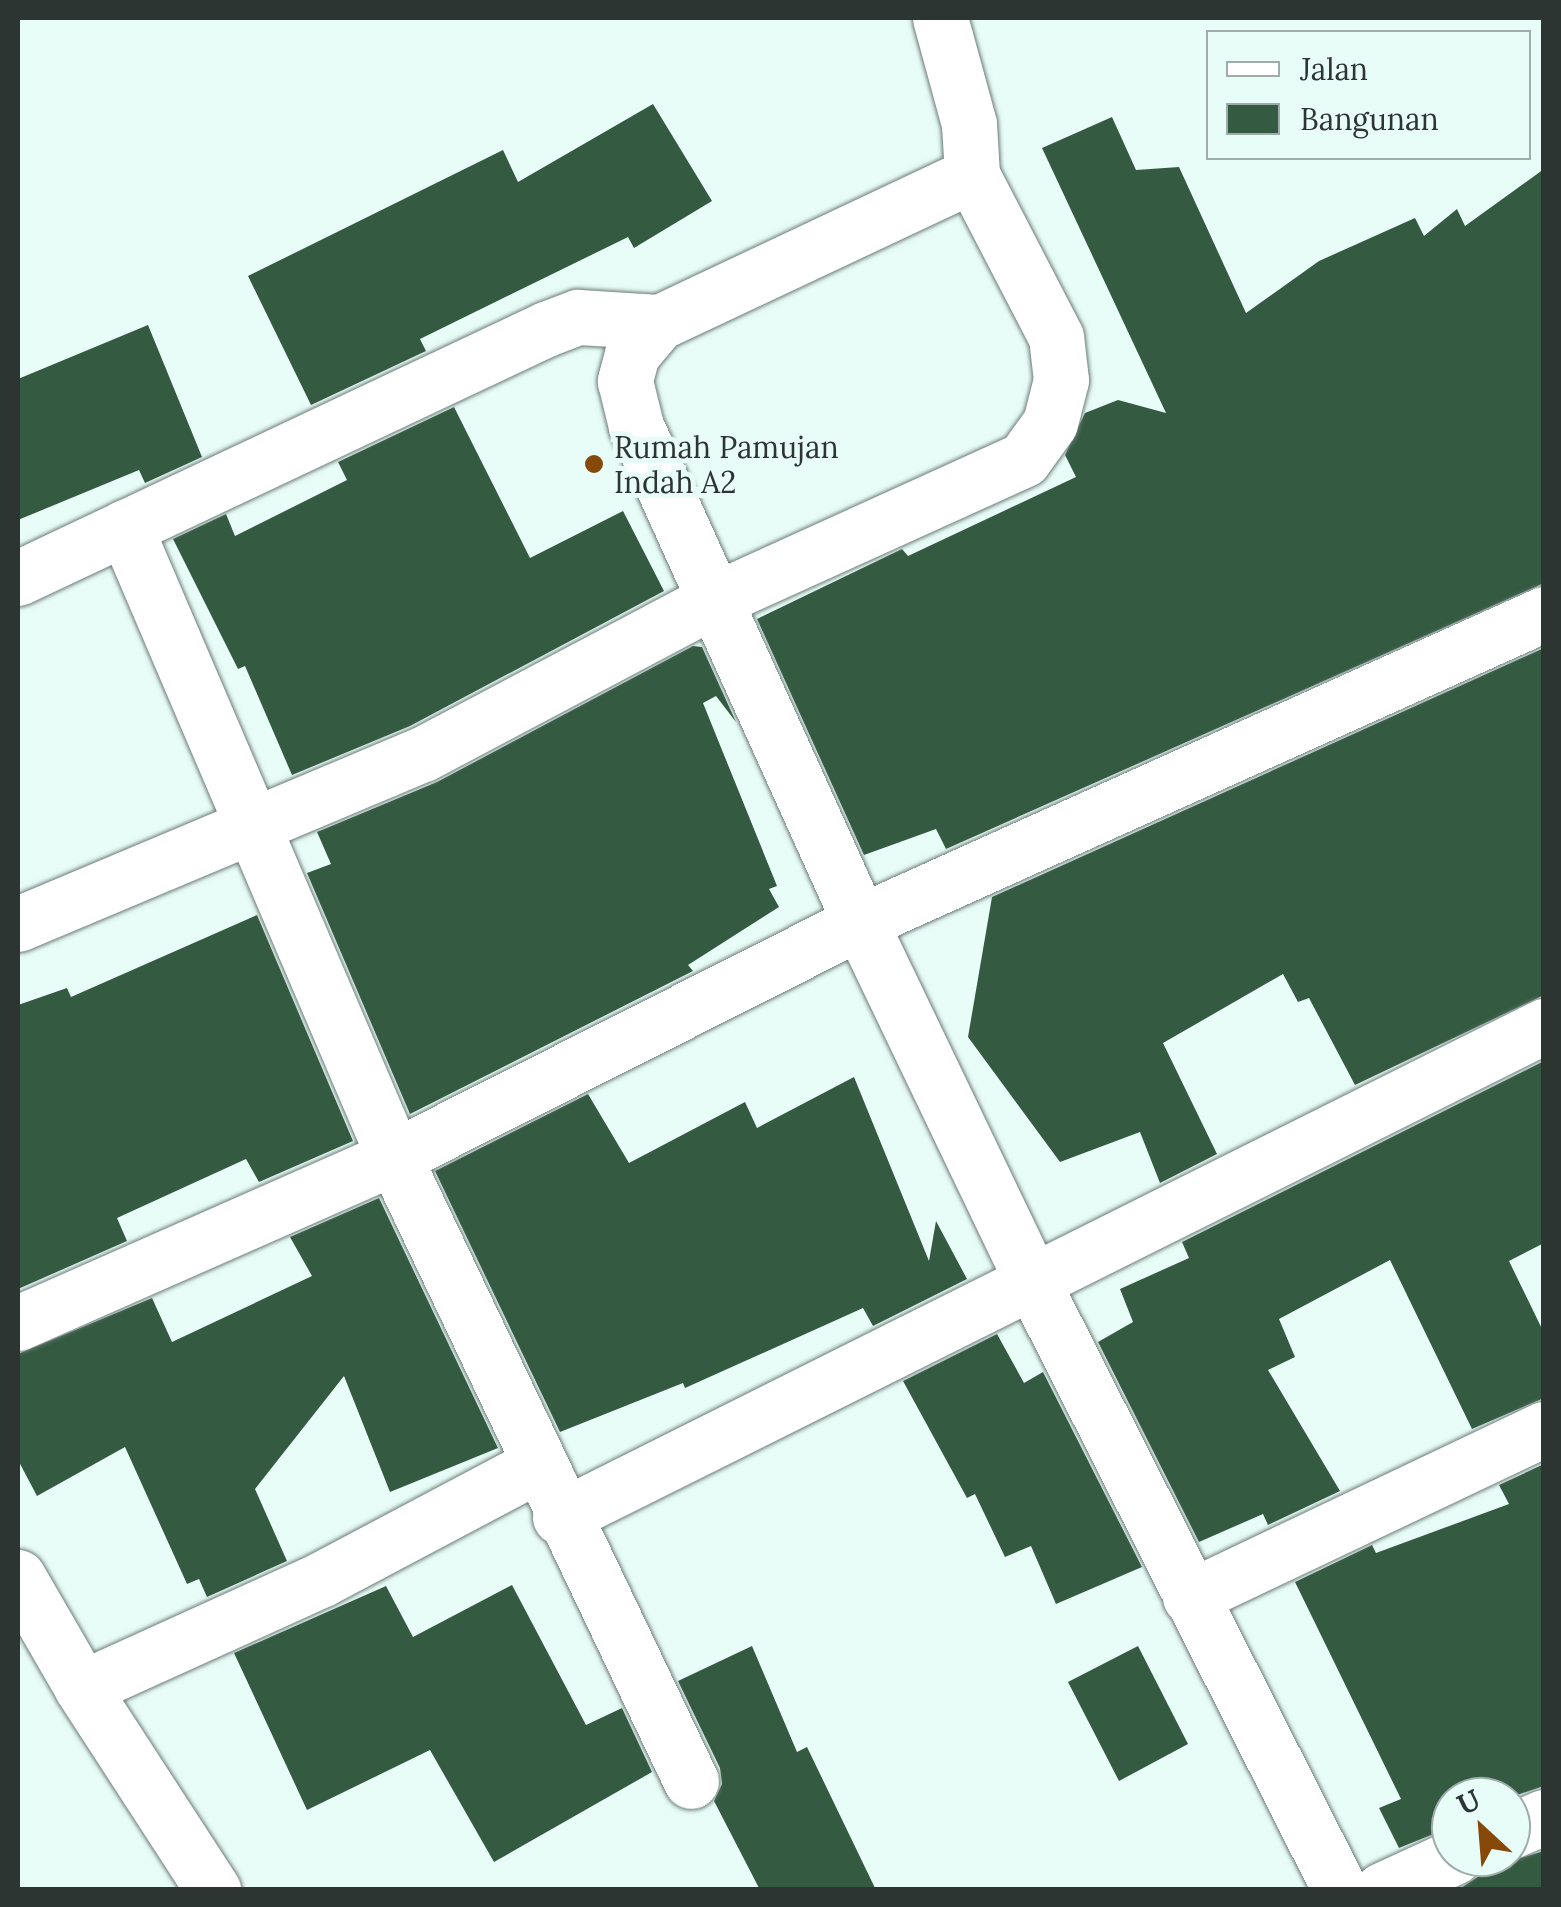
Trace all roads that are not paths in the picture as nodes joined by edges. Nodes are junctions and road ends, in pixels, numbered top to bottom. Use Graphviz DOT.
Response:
graph roads {
  1 [pos="940,18"];
  2 [pos="972,175"];
  3 [pos="659,322"];
  4 [pos="125,527"];
  5 [pos="18,578"];
  6 [pos="716,599"];
  7 [pos="1544,614"];
  8 [pos="254,822"];
  9 [pos="860,922"];
  10 [pos="18,924"];
  11 [pos="1544,1026"];
  12 [pos="394,1157"];
  13 [pos="1032,1281"];
  14 [pos="18,1323"];
  15 [pos="1544,1428"];
  16 [pos="535,1466"];
  17 [pos="560,1517"];
  18 [pos="18,1577"];
  19 [pos="1190,1597"];
  20 [pos="82,1688"];
  21 [pos="690,1781"];
  22 [pos="1431,1868"];
  23 [pos="213,1890"];
  24 [pos="1340,1890"];
  25 [pos="1382,1890"];
  1 -- 2 [label="street"];
  2 -- 3 [label="street"];
  2 -- 6 [label="street"];
  3 -- 4 [label="street"];
  3 -- 6 [label="street"];
  4 -- 5 [label="street"];
  4 -- 8 [label="street"];
  6 -- 8 [label="street"];
  6 -- 9 [label="street"];
  7 -- 9 [label="street"];
  8 -- 10 [label="street"];
  8 -- 12 [label="street"];
  9 -- 12 [label="street"];
  9 -- 13 [label="street"];
  11 -- 13 [label="street"];
  12 -- 14 [label="street"];
  12 -- 16 [label="street"];
  13 -- 17 [label="street"];
  13 -- 19 [label="street"];
  15 -- 19 [label="street"];
  16 -- 17 [label="street"];
  16 -- 20 [label="street"];
  17 -- 21 [label="street"];
  18 -- 20 [label="street"];
  19 -- 24 [label="street"];
  20 -- 23 [label="street"];
  22 -- 25 [label="street"];
}
